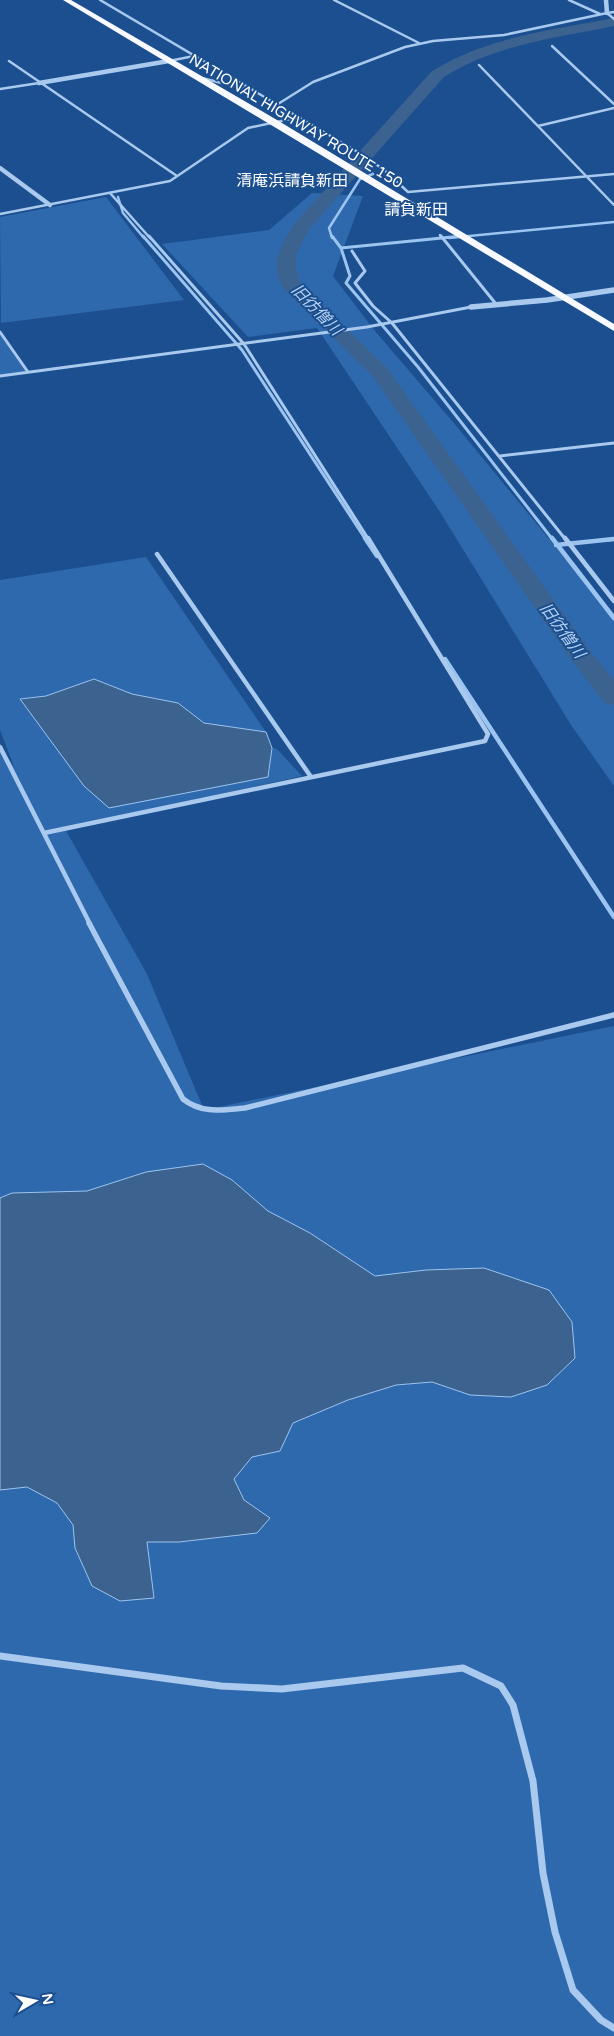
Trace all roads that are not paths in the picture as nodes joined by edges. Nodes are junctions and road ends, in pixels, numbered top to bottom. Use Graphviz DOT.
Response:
graph roads {
  1 [pos="66,0"];
  2 [pos="100,0"];
  3 [pos="334,0"];
  4 [pos="569,0"];
  5 [pos="606,0"];
  6 [pos="614,12"];
  7 [pos="607,13"];
  8 [pos="601,14"];
  9 [pos="614,19"];
  10 [pos="419,44"];
  11 [pos="552,46"];
  12 [pos="195,56"];
  13 [pos="9,61"];
  14 [pos="169,61"];
  15 [pos="479,66"];
  16 [pos="197,77"];
  17 [pos="39,82"];
  18 [pos="0,89"];
  19 [pos="261,95"];
  20 [pos="278,104"];
  21 [pos="614,104"];
  22 [pos="614,108"];
  23 [pos="300,117"];
  24 [pos="274,122"];
  25 [pos="538,126"];
  26 [pos="0,168"];
  27 [pos="614,174"];
  28 [pos="177,176"];
  29 [pos="587,176"];
  30 [pos="110,193"];
  31 [pos="614,204"];
  32 [pos="50,205"];
  33 [pos="0,214"];
  34 [pos="440,235"];
  35 [pos="352,251"];
  36 [pos="614,290"];
  37 [pos="562,297"];
  38 [pos="496,304"];
  39 [pos="471,307"];
  40 [pos="392,323"];
  41 [pos="614,328"];
  42 [pos="0,332"];
  43 [pos="244,344"];
  44 [pos="28,372"];
  45 [pos="0,376"];
  46 [pos="614,443"];
  47 [pos="500,456"];
  48 [pos="157,554"];
  49 [pos="614,601"];
  50 [pos="0,747"];
  51 [pos="312,778"];
  52 [pos="44,833"];
  53 [pos="614,1014"];
  54 [pos="0,1656"];
  55 [pos="614,2028"];
  1 -- 14 [label="highway, NATIONAL HIGHWAY ROUTE 150"];
  2 -- 12 [label="street"];
  3 -- 10 [label="street"];
  4 -- 8 [label="street"];
  5 -- 7 [label="street"];
  6 -- 7 [label="street"];
  7 -- 8 [label="street"];
  7 -- 9 [label="street"];
  8 -- 10 [label="street"];
  10 -- 20 [label="street"];
  11 -- 21 [label="street"];
  12 -- 14 [label="street"];
  12 -- 19 [label="street"];
  13 -- 17 [label="street"];
  14 -- 16 [label="highway, NATIONAL HIGHWAY ROUTE 150"];
  14 -- 17 [label="street"];
  15 -- 25 [label="street"];
  16 -- 19 [label="street"];
  16 -- 24 [label="highway, NATIONAL HIGHWAY ROUTE 150"];
  17 -- 18 [label="street"];
  17 -- 28 [label="street"];
  19 -- 20 [label="street"];
  20 -- 23 [label="street"];
  22 -- 25 [label="street"];
  23 -- 24 [label="street"];
  23 -- 29 [label="street"];
  24 -- 28 [label="street"];
  24 -- 37 [label="highway, NATIONAL HIGHWAY ROUTE 150"];
  25 -- 29 [label="street"];
  26 -- 32 [label="street"];
  27 -- 29 [label="street"];
  28 -- 30 [label="street"];
  29 -- 31 [label="street"];
  30 -- 32 [label="street"];
  30 -- 43 [label="street"];
  32 -- 33 [label="street"];
  34 -- 38 [label="street"];
  35 -- 40 [label="street"];
  36 -- 37 [label="street"];
  37 -- 38 [label="street"];
  37 -- 41 [label="highway, NATIONAL HIGHWAY ROUTE 150"];
  38 -- 39 [label="street"];
  39 -- 40 [label="street"];
  40 -- 43 [label="street"];
  40 -- 47 [label="street"];
  42 -- 44 [label="street"];
  43 -- 44 [label="street"];
  43 -- 51 [label="street"];
  44 -- 45 [label="street"];
  46 -- 47 [label="street"];
  47 -- 49 [label="street"];
  48 -- 51 [label="street"];
  50 -- 52 [label="street"];
  51 -- 52 [label="street"];
  52 -- 53 [label="street"];
  54 -- 55 [label="street"];
}
